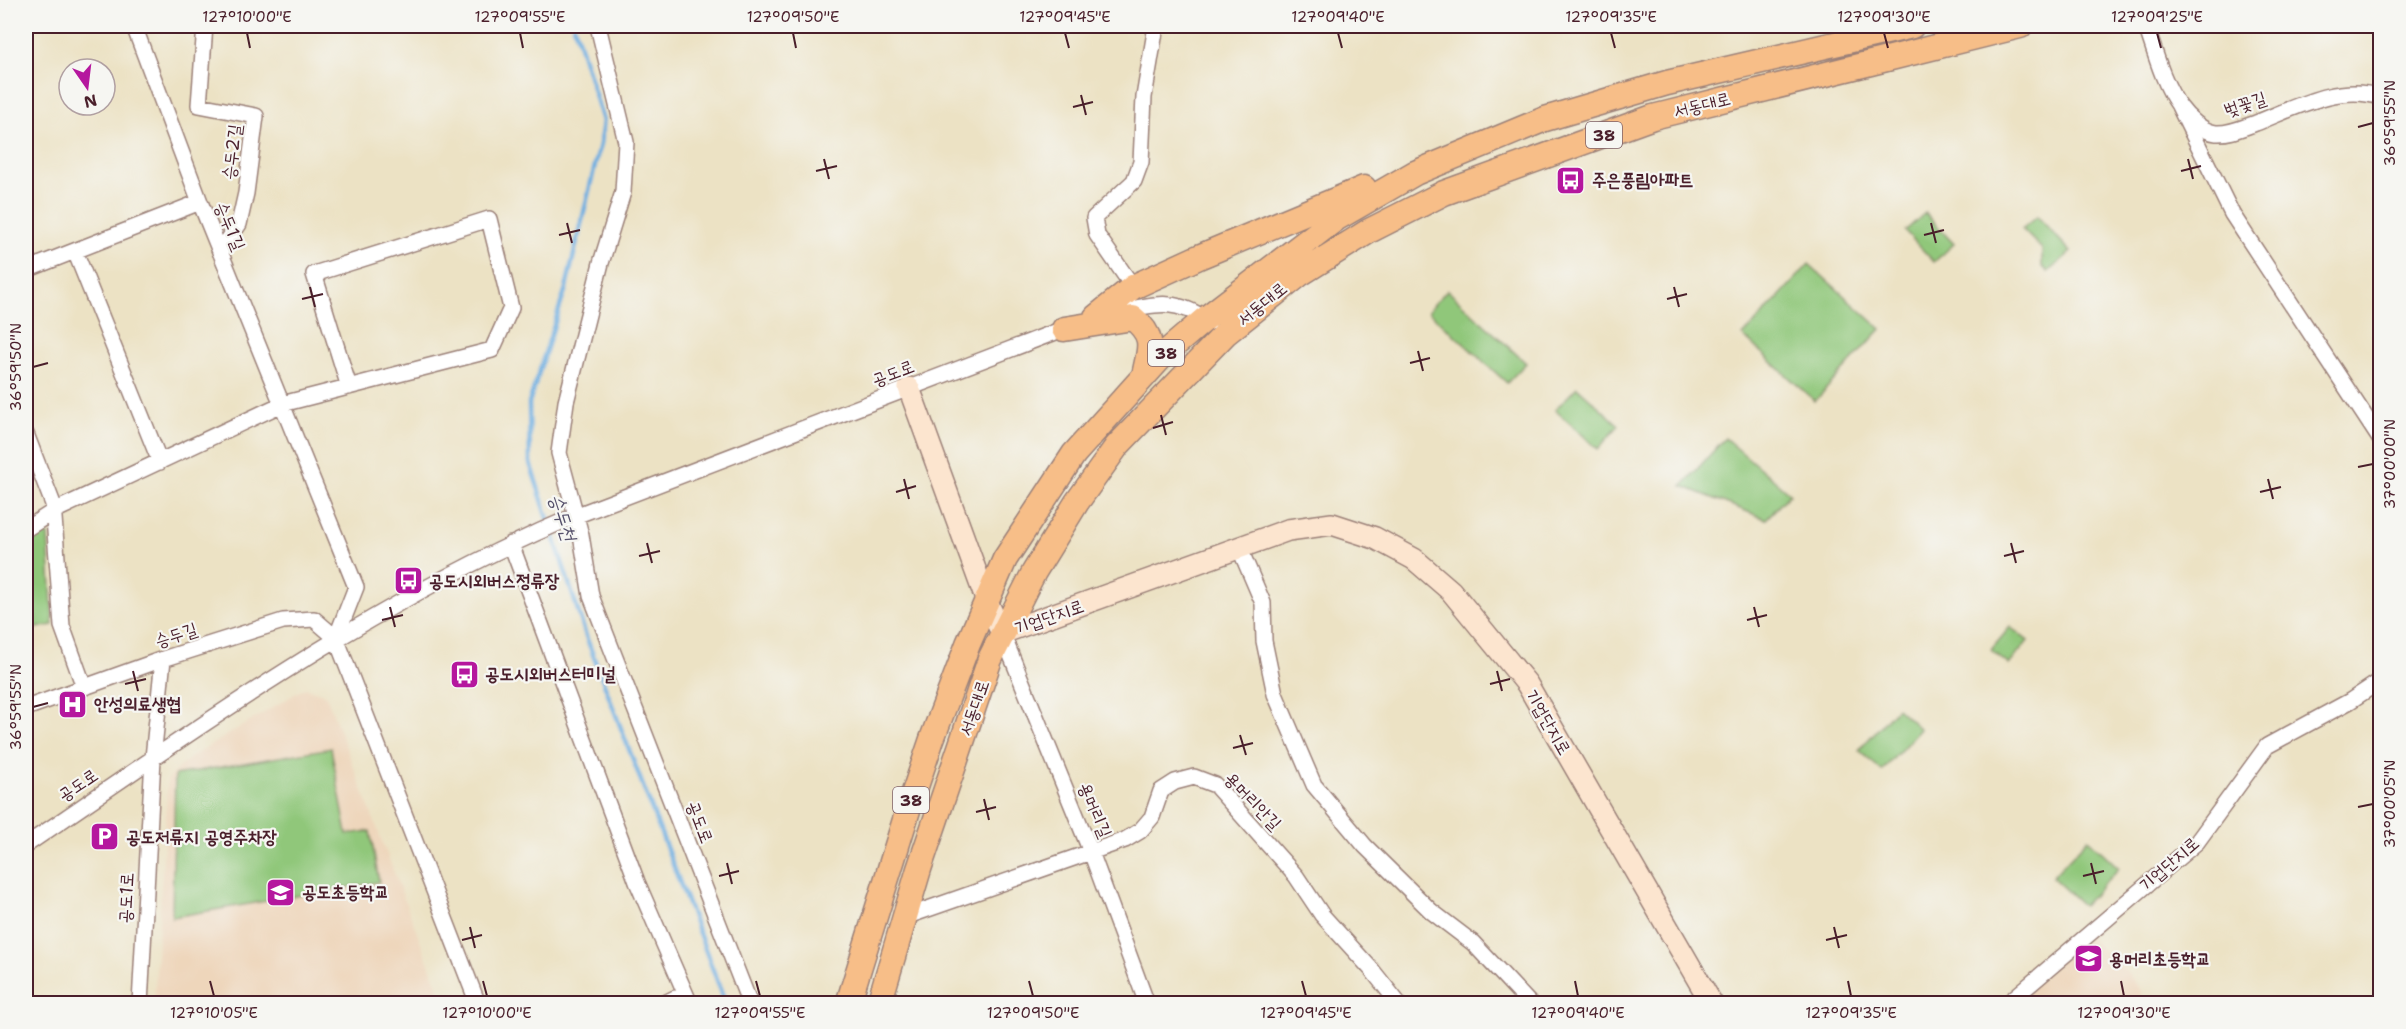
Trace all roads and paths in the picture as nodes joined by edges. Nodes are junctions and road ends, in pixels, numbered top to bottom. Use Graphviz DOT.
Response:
graph roads {
  1 [pos="134,26"];
  2 [pos="205,26"];
  3 [pos="598,26"];
  4 [pos="1156,26"];
  5 [pos="1912,26"];
  6 [pos="2020,26"];
  7 [pos="2146,26"];
  8 [pos="2380,97"];
  9 [pos="2179,106"];
  10 [pos="1415,173"];
  11 [pos="200,202"];
  12 [pos="75,251"];
  13 [pos="220,252"];
  14 [pos="26,270"];
  15 [pos="1133,287"];
  16 [pos="1096,317"];
  17 [pos="1205,319"];
  18 [pos="1064,329"];
  19 [pos="1226,333"];
  20 [pos="1144,376"];
  21 [pos="349,387"];
  22 [pos="909,388"];
  23 [pos="282,404"];
  24 [pos="26,434"];
  25 [pos="2380,439"];
  26 [pos="160,462"];
  27 [pos="54,511"];
  28 [pos="569,518"];
  29 [pos="26,529"];
  30 [pos="518,540"];
  31 [pos="1239,547"];
  32 [pos="987,602"];
  33 [pos="1002,633"];
  34 [pos="336,638"];
  35 [pos="163,659"];
  36 [pos="2380,681"];
  37 [pos="84,687"];
  38 [pos="26,708"];
  39 [pos="153,758"];
  40 [pos="26,845"];
  41 [pos="1091,852"];
  42 [pos="905,917"];
  43 [pos="676,1002"];
  44 [pos="140,1004"];
  45 [pos="478,1004"];
  46 [pos="750,1004"];
  47 [pos="848,1004"];
  48 [pos="879,1004"];
  49 [pos="1147,1004"];
  50 [pos="1399,1004"];
  51 [pos="1530,1004"];
  52 [pos="1712,1004"];
  53 [pos="2007,1004"];
  1 -- 11 [label="street"];
  2 -- 13 [label="street, 승두2길"];
  3 -- 28 [label="street, 공도로"];
  4 -- 15 [label="street"];
  5 -- 10 [label="main road, 서동대로 / 38"];
  6 -- 19 [label="main road, 서동대로 / 38"];
  7 -- 9 [label="street, 벚꽃길"];
  8 -- 9 [label="street, 벚꽃길"];
  9 -- 25 [label="street"];
  10 -- 15 [label="main road"];
  10 -- 17 [label="main road, 서동대로 / 38"];
  11 -- 12 [label="street, 승두1길"];
  11 -- 13 [label="street, 승두1길"];
  12 -- 14 [label="street, 승두1길"];
  12 -- 26 [label="street"];
  13 -- 23 [label="street, 승두1길"];
  15 -- 16 [label="main road"];
  16 -- 17 [label="street, 공도로"];
  16 -- 18 [label="street, 공도로"];
  17 -- 19 [label="street, 공도로"];
  17 -- 20 [label="main road, 서동대로 / 38"];
  18 -- 20 [label="main road"];
  18 -- 22 [label="street, 공도로"];
  19 -- 33 [label="main road, 서동대로 / 38"];
  20 -- 32 [label="main road, 서동대로 / 38"];
  21 -- 21 [label="street"];
  21 -- 23 [label="street"];
  22 -- 28 [label="street, 공도로"];
  22 -- 32 [label="street, 기업단지로"];
  23 -- 26 [label="street"];
  23 -- 34 [label="street, 승두1길"];
  24 -- 27 [label="street"];
  26 -- 27 [label="street"];
  27 -- 29 [label="street"];
  27 -- 37 [label="street"];
  28 -- 30 [label="street, 공도로"];
  28 -- 46 [label="street, 공도로"];
  30 -- 34 [label="street, 공도로"];
  30 -- 43 [label="street"];
  31 -- 33 [label="street, 기업단지로"];
  31 -- 51 [label="street"];
  31 -- 52 [label="street, 기업단지로"];
  32 -- 33 [label="street, 기업단지로"];
  32 -- 47 [label="main road, 서동대로 / 38"];
  33 -- 41 [label="street, 용머리길"];
  33 -- 42 [label="main road, 서동대로 / 38"];
  34 -- 35 [label="street, 승두길"];
  34 -- 39 [label="street, 공도로"];
  34 -- 45 [label="street"];
  35 -- 37 [label="street, 승두길"];
  35 -- 39 [label="street"];
  36 -- 53 [label="street, 기업단지로"];
  37 -- 38 [label="street, 승두길"];
  39 -- 40 [label="street, 공도로"];
  39 -- 44 [label="street, 공도1로"];
  41 -- 42 [label="street, 용머리안길"];
  41 -- 49 [label="street, 용머리길"];
  41 -- 50 [label="street, 용머리안길"];
  42 -- 48 [label="main road, 서동대로 / 38"];
}
